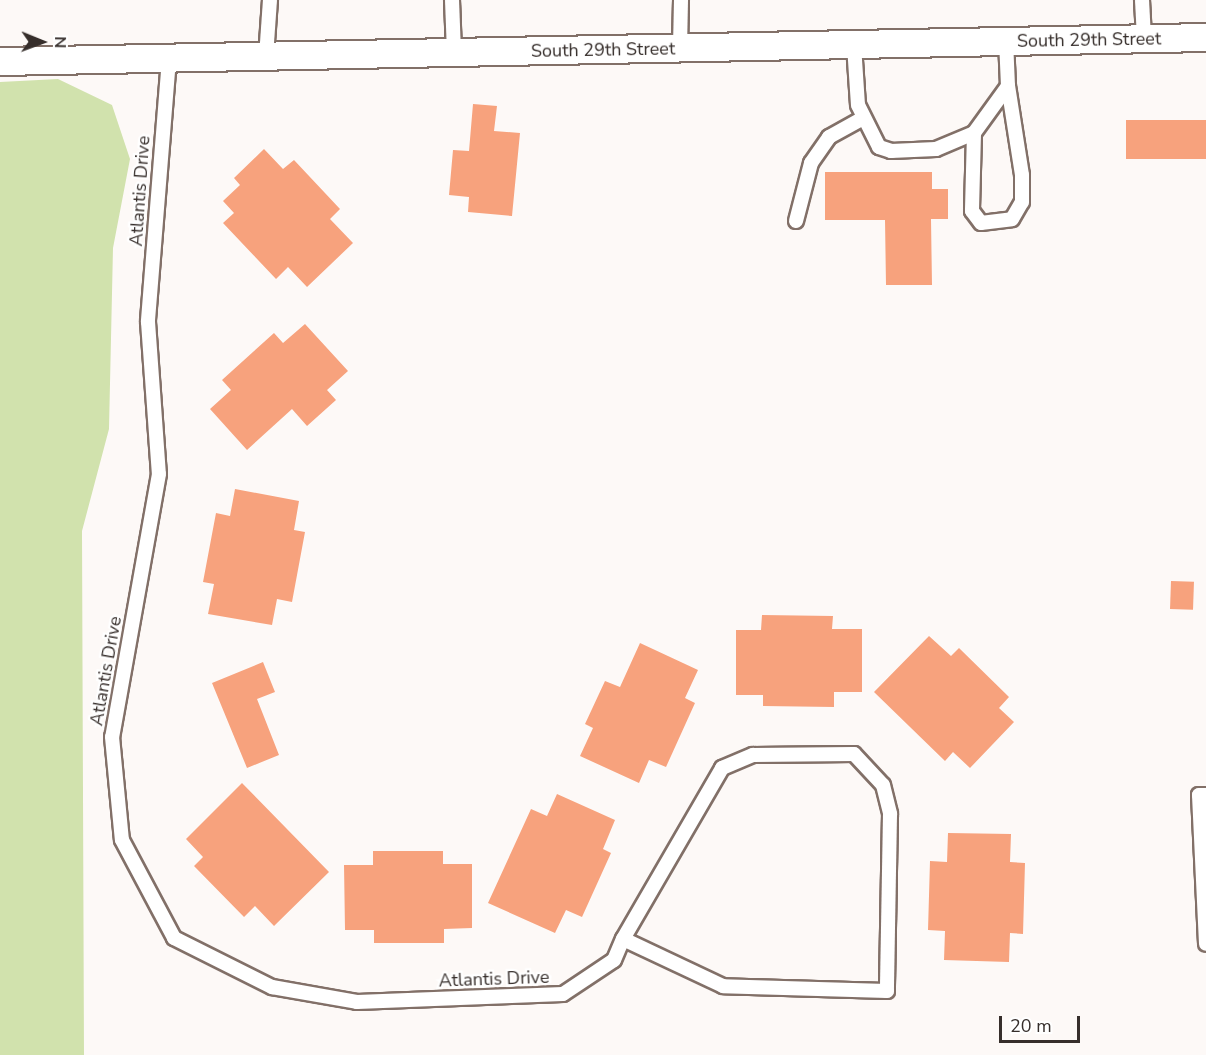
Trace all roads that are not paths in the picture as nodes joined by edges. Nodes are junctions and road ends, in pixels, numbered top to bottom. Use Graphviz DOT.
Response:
graph roads {
  1 [pos="270,0"];
  2 [pos="452,0"];
  3 [pos="681,0"];
  4 [pos="1142,0"];
  5 [pos="1206,37"];
  6 [pos="1144,38"];
  7 [pos="1006,41"];
  8 [pos="854,45"];
  9 [pos="680,48"];
  10 [pos="454,53"];
  11 [pos="266,57"];
  12 [pos="169,58"];
  13 [pos="0,62"];
  14 [pos="1008,86"];
  15 [pos="863,118"];
  16 [pos="974,133"];
  17 [pos="796,221"];
  18 [pos="1206,795"];
  19 [pos="623,939"];
  20 [pos="1206,944"];
  1 -- 11 [label="lane"];
  2 -- 10 [label="lane"];
  3 -- 9 [label="lane"];
  4 -- 6 [label="lane"];
  5 -- 6 [label="street, South 29th Street"];
  6 -- 7 [label="street, South 29th Street"];
  7 -- 8 [label="street, South 29th Street"];
  7 -- 14 [label="lane"];
  8 -- 9 [label="street, South 29th Street"];
  8 -- 15 [label="lane"];
  9 -- 10 [label="street, South 29th Street"];
  10 -- 11 [label="street, South 29th Street"];
  11 -- 12 [label="street, South 29th Street"];
  12 -- 13 [label="street, South 29th Street"];
  12 -- 19 [label="lane, Atlantis Drive"];
  14 -- 16 [label="lane"];
  14 -- 16 [label="lane"];
  15 -- 16 [label="lane"];
  15 -- 17 [label="lane"];
  18 -- 20 [label="lane"];
  19 -- 19 [label="lane, Atlantis Drive"];
}
